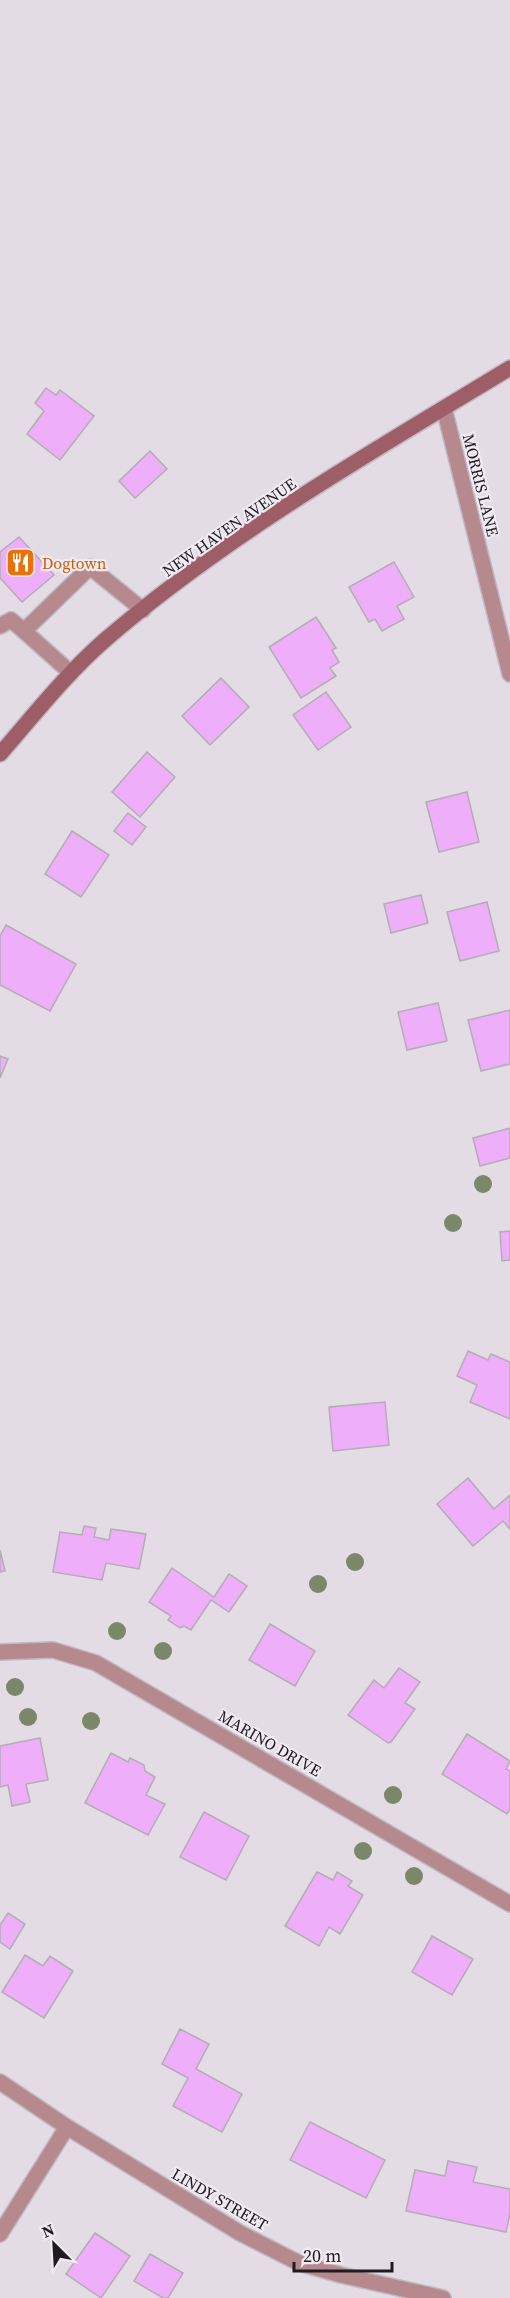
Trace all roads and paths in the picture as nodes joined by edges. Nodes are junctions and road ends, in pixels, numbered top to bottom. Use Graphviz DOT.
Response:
graph roads {
  1 [pos="510,368"];
  2 [pos="444,408"];
  3 [pos="143,610"];
  4 [pos="0,626"];
  5 [pos="24,631"];
  6 [pos="70,672"];
  7 [pos="510,674"];
  8 [pos="0,754"];
  9 [pos="0,1652"];
  10 [pos="510,1904"];
  11 [pos="0,2082"];
  12 [pos="67,2127"];
  13 [pos="0,2234"];
  14 [pos="443,2298"];
  1 -- 2 [label="main road, NEW HAVEN AVENUE"];
  2 -- 3 [label="main road, NEW HAVEN AVENUE"];
  2 -- 7 [label="street, MORRIS LANE"];
  3 -- 5 [label="street"];
  3 -- 6 [label="main road, NEW HAVEN AVENUE"];
  4 -- 5 [label="street"];
  5 -- 6 [label="street"];
  6 -- 8 [label="main road, NEW HAVEN AVENUE"];
  9 -- 10 [label="street, MARINO DRIVE"];
  11 -- 12 [label="street, LINDY STREET"];
  12 -- 13 [label="street"];
  12 -- 14 [label="street, LINDY STREET"];
}
